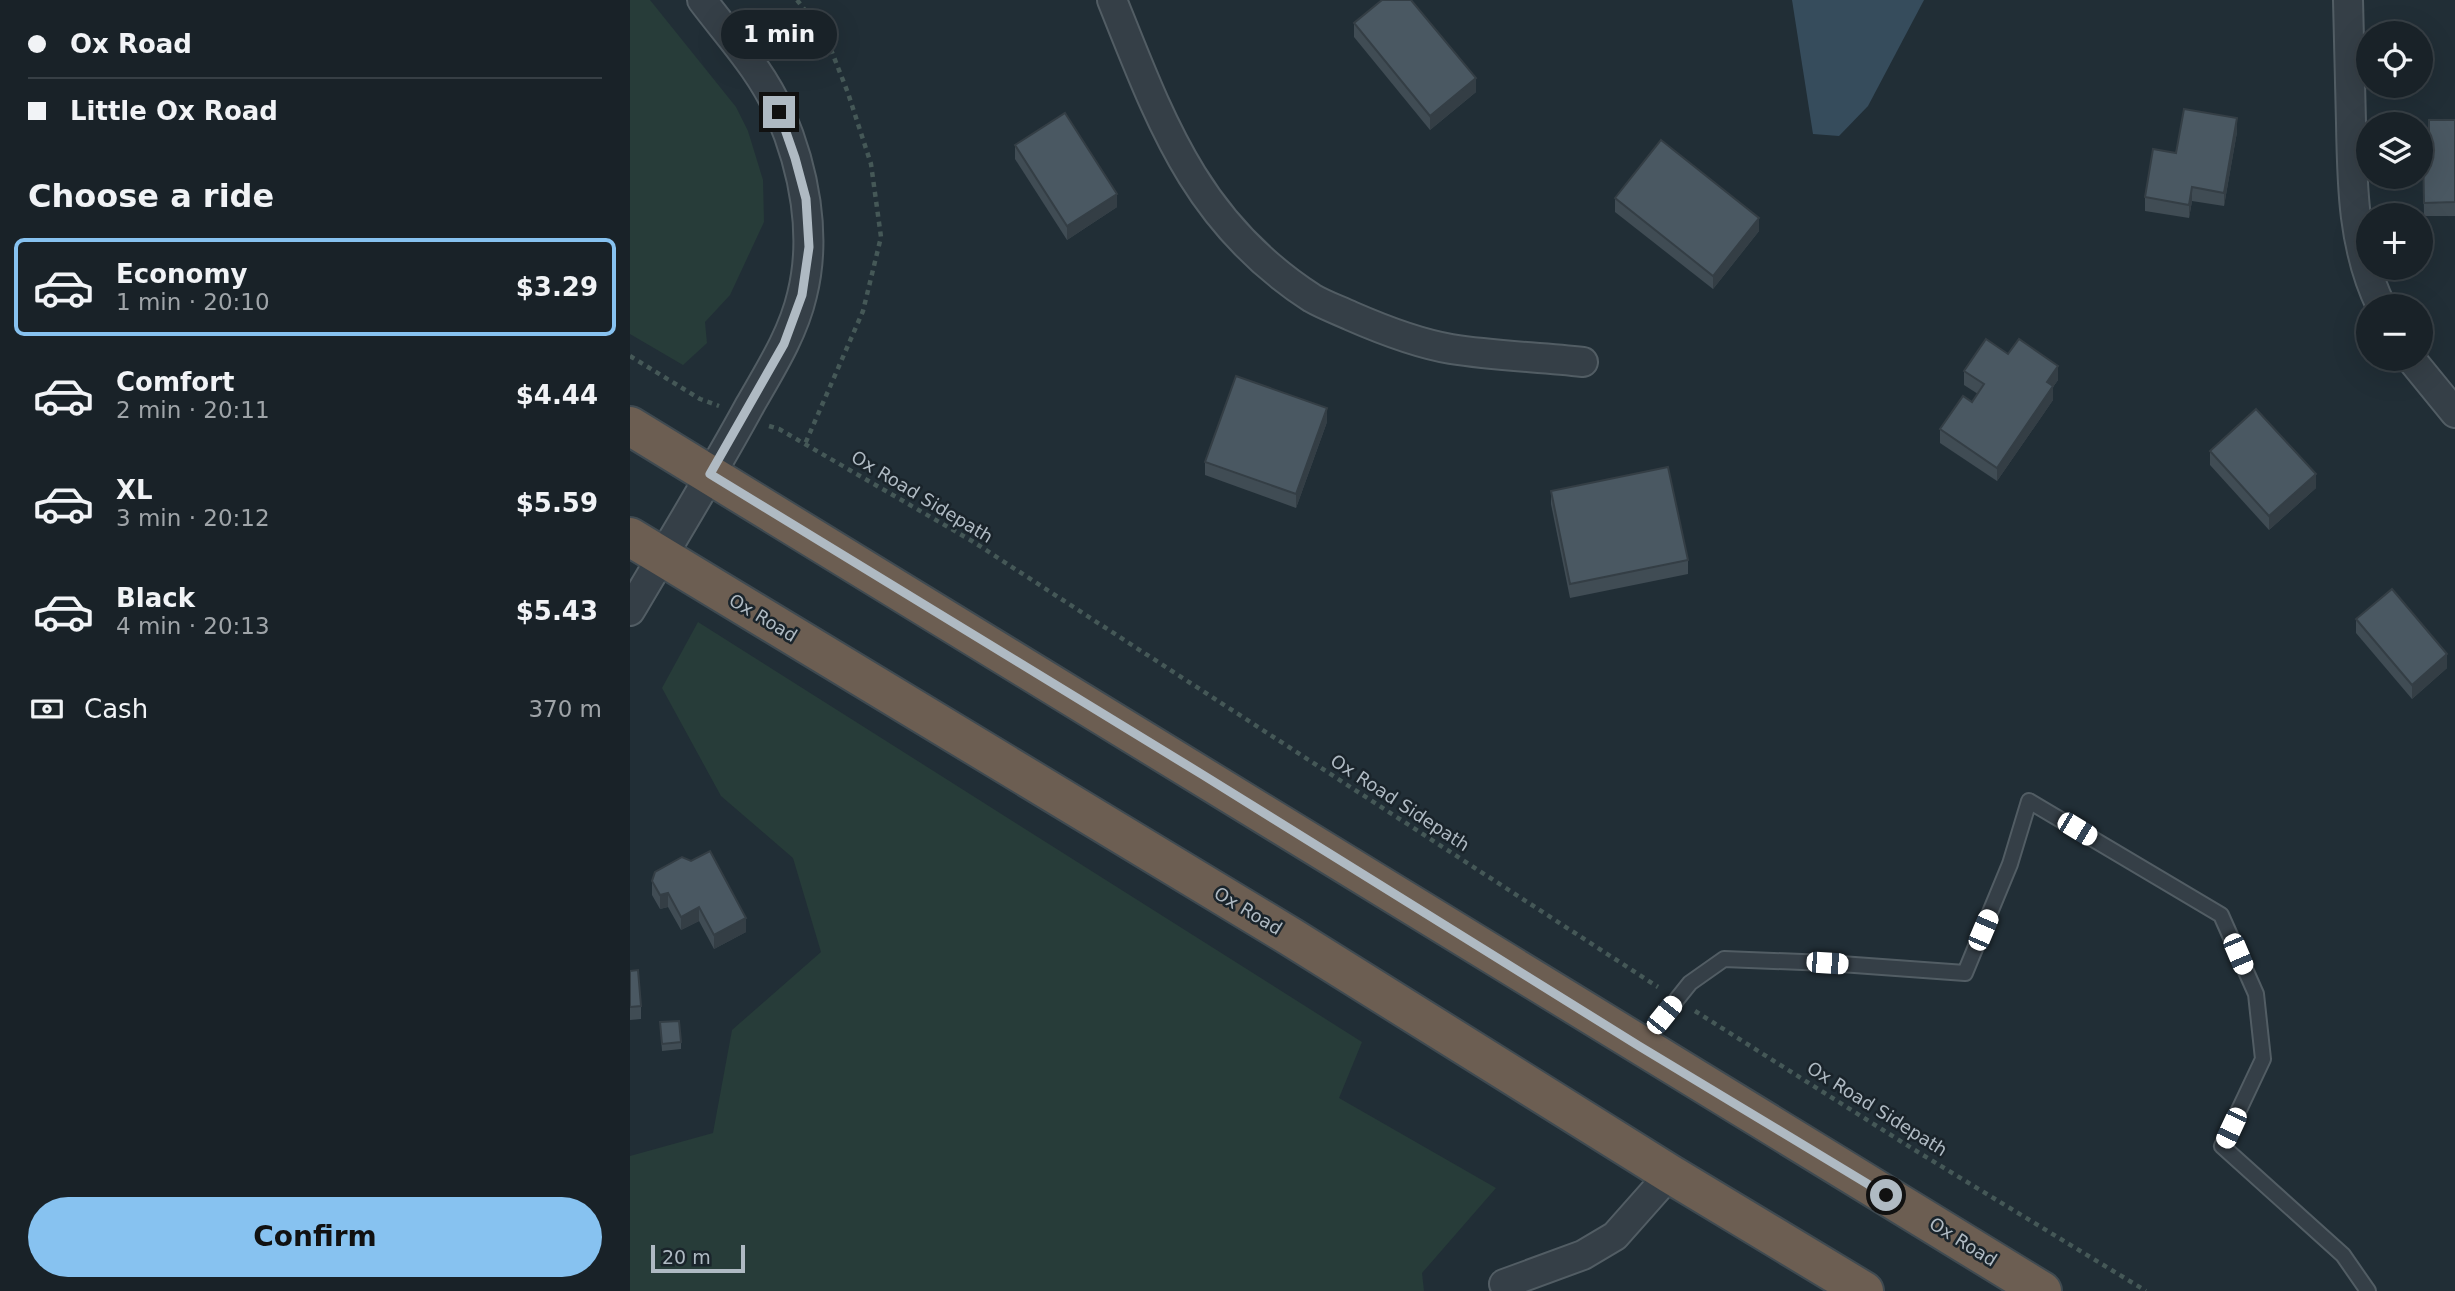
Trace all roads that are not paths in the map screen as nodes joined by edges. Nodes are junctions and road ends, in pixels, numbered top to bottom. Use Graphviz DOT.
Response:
graph roads {
  1 [pos="1112,0"];
  2 [pos="2348,0"];
  3 [pos="711,3"];
  4 [pos="2377,294"];
  5 [pos="1583,362"];
  6 [pos="2421,371"];
  7 [pos="2455,413"];
  8 [pos="630,426"];
  9 [pos="710,474"];
  10 [pos="630,537"];
  11 [pos="662,556"];
  12 [pos="630,611"];
  13 [pos="1639,1046"];
  14 [pos="1670,1174"];
  15 [pos="1504,1284"];
  16 [pos="1864,1291"];
  17 [pos="2042,1291"];
  18 [pos="2368,1291"];
  1 -- 5 [label="street"];
  2 -- 4 [label="street"];
  3 -- 9 [label="street"];
  6 -- 7 [label="street"];
  8 -- 9 [label="highway, Ox Road"];
  9 -- 11 [label="street"];
  9 -- 13 [label="highway, Ox Road"];
  10 -- 11 [label="highway, Ox Road"];
  11 -- 12 [label="street"];
  11 -- 14 [label="highway, Ox Road"];
  13 -- 17 [label="highway, Ox Road"];
  13 -- 18 [label="lane"];
  14 -- 15 [label="street"];
  14 -- 16 [label="highway, Ox Road"];
}
